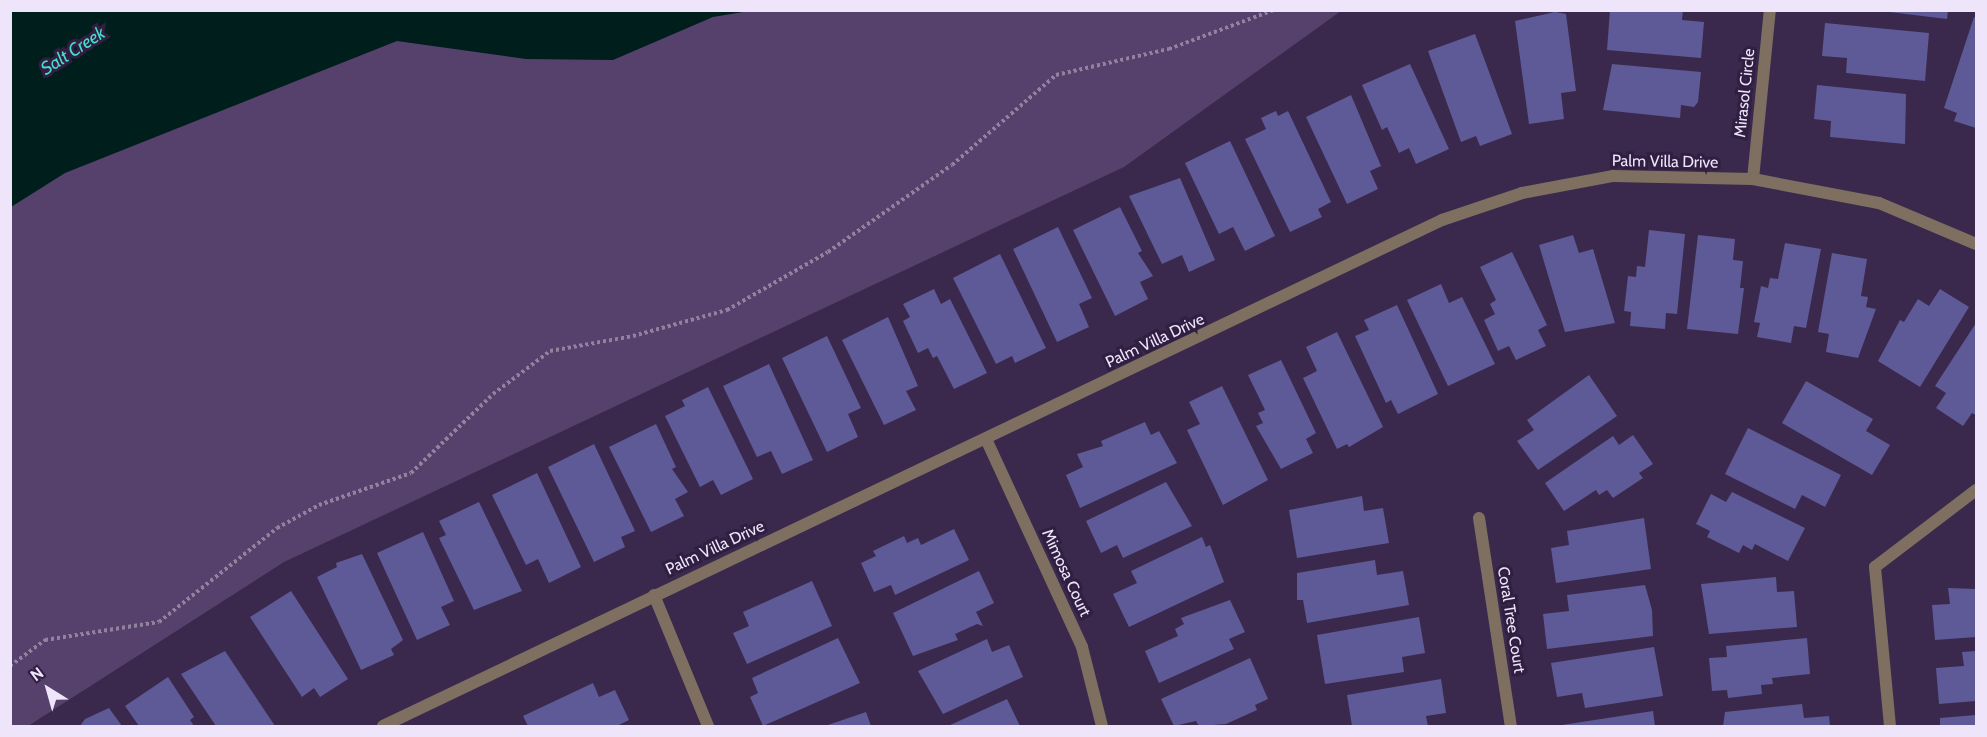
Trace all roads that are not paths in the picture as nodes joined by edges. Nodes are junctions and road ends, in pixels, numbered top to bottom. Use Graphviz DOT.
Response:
graph roads {
  1 [pos="1770,10"];
  2 [pos="1753,180"];
  3 [pos="1977,244"];
  4 [pos="986,439"];
  5 [pos="1977,490"];
  6 [pos="1479,518"];
  7 [pos="654,595"];
  8 [pos="383,726"];
  9 [pos="708,726"];
  10 [pos="1102,726"];
  11 [pos="1510,726"];
  12 [pos="1890,726"];
  1 -- 2 [label="street, Mirasol Circle"];
  2 -- 3 [label="street, Palm Villa Drive"];
  2 -- 4 [label="street, Palm Villa Drive"];
  4 -- 7 [label="street, Palm Villa Drive"];
  4 -- 10 [label="street, Mimosa Court"];
  5 -- 12 [label="street"];
  6 -- 11 [label="street, Coral Tree Court"];
  7 -- 8 [label="street, Palm Villa Drive"];
  7 -- 9 [label="street"];
}
